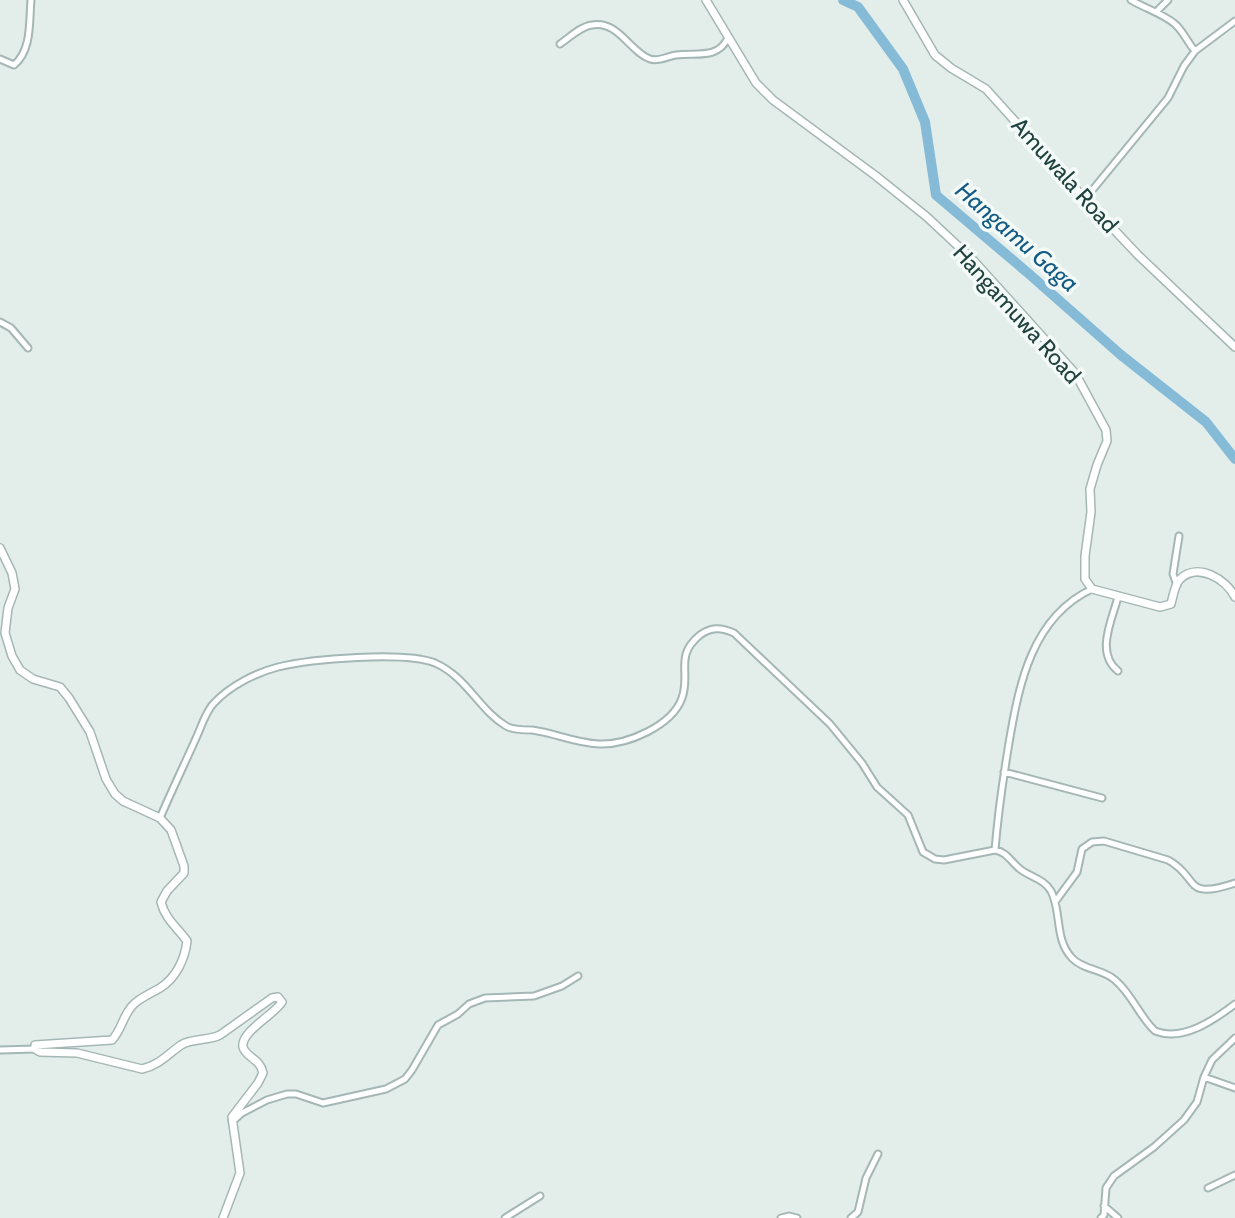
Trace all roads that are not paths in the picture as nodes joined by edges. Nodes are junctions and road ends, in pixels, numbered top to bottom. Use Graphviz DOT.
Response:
graph roads {
  1 [pos="31,0"];
  2 [pos="706,0"];
  3 [pos="903,0"];
  4 [pos="1131,0"];
  5 [pos="1168,0"];
  6 [pos="1156,12"];
  7 [pos="1235,21"];
  8 [pos="728,38"];
  9 [pos="560,44"];
  10 [pos="1195,51"];
  11 [pos="0,59"];
  12 [pos="1084,199"];
  13 [pos="0,321"];
  14 [pos="1235,347"];
  15 [pos="28,348"];
  16 [pos="1179,536"];
  17 [pos="0,548"];
  18 [pos="1177,585"];
  19 [pos="1092,589"];
  20 [pos="1118,597"];
  21 [pos="1235,597"];
  22 [pos="1118,671"];
  23 [pos="1004,772"];
  24 [pos="1102,798"];
  25 [pos="160,818"];
  26 [pos="995,850"];
  27 [pos="1235,883"];
  28 [pos="1055,902"];
  29 [pos="578,976"];
  30 [pos="1235,1004"];
  31 [pos="1235,1038"];
  32 [pos="35,1049"];
  33 [pos="0,1050"];
  34 [pos="1204,1077"];
  35 [pos="1235,1088"];
  36 [pos="232,1122"];
  37 [pos="878,1154"];
  38 [pos="1235,1175"];
  39 [pos="1208,1188"];
  40 [pos="540,1196"];
  41 [pos="1104,1206"];
  42 [pos="223,1218"];
  43 [pos="505,1218"];
  44 [pos="781,1218"];
  45 [pos="797,1218"];
  46 [pos="851,1218"];
  47 [pos="1101,1218"];
  48 [pos="1118,1218"];
  1 -- 11 [label="street"];
  2 -- 8 [label="street, Hangamuwa Road"];
  3 -- 12 [label="street, Amuwala Road"];
  4 -- 6 [label="street"];
  5 -- 6 [label="street"];
  6 -- 10 [label="street"];
  7 -- 10 [label="street"];
  8 -- 9 [label="street"];
  8 -- 19 [label="street, Hangamuwa Road"];
  10 -- 12 [label="street"];
  12 -- 14 [label="street, Amuwala Road"];
  13 -- 15 [label="street"];
  16 -- 18 [label="street"];
  17 -- 25 [label="street"];
  18 -- 20 [label="street"];
  18 -- 21 [label="street"];
  19 -- 20 [label="street"];
  19 -- 23 [label="street"];
  20 -- 22 [label="street"];
  23 -- 24 [label="street"];
  23 -- 26 [label="street"];
  25 -- 26 [label="street"];
  25 -- 32 [label="street"];
  26 -- 28 [label="street"];
  27 -- 28 [label="street"];
  28 -- 30 [label="street"];
  29 -- 36 [label="street"];
  31 -- 34 [label="street"];
  32 -- 33 [label="street"];
  32 -- 36 [label="street"];
  34 -- 35 [label="street"];
  34 -- 41 [label="street"];
  36 -- 42 [label="street"];
  37 -- 46 [label="street"];
  38 -- 39 [label="street"];
  40 -- 43 [label="street"];
  41 -- 47 [label="street"];
  41 -- 48 [label="street"];
  44 -- 45 [label="street"];
}
